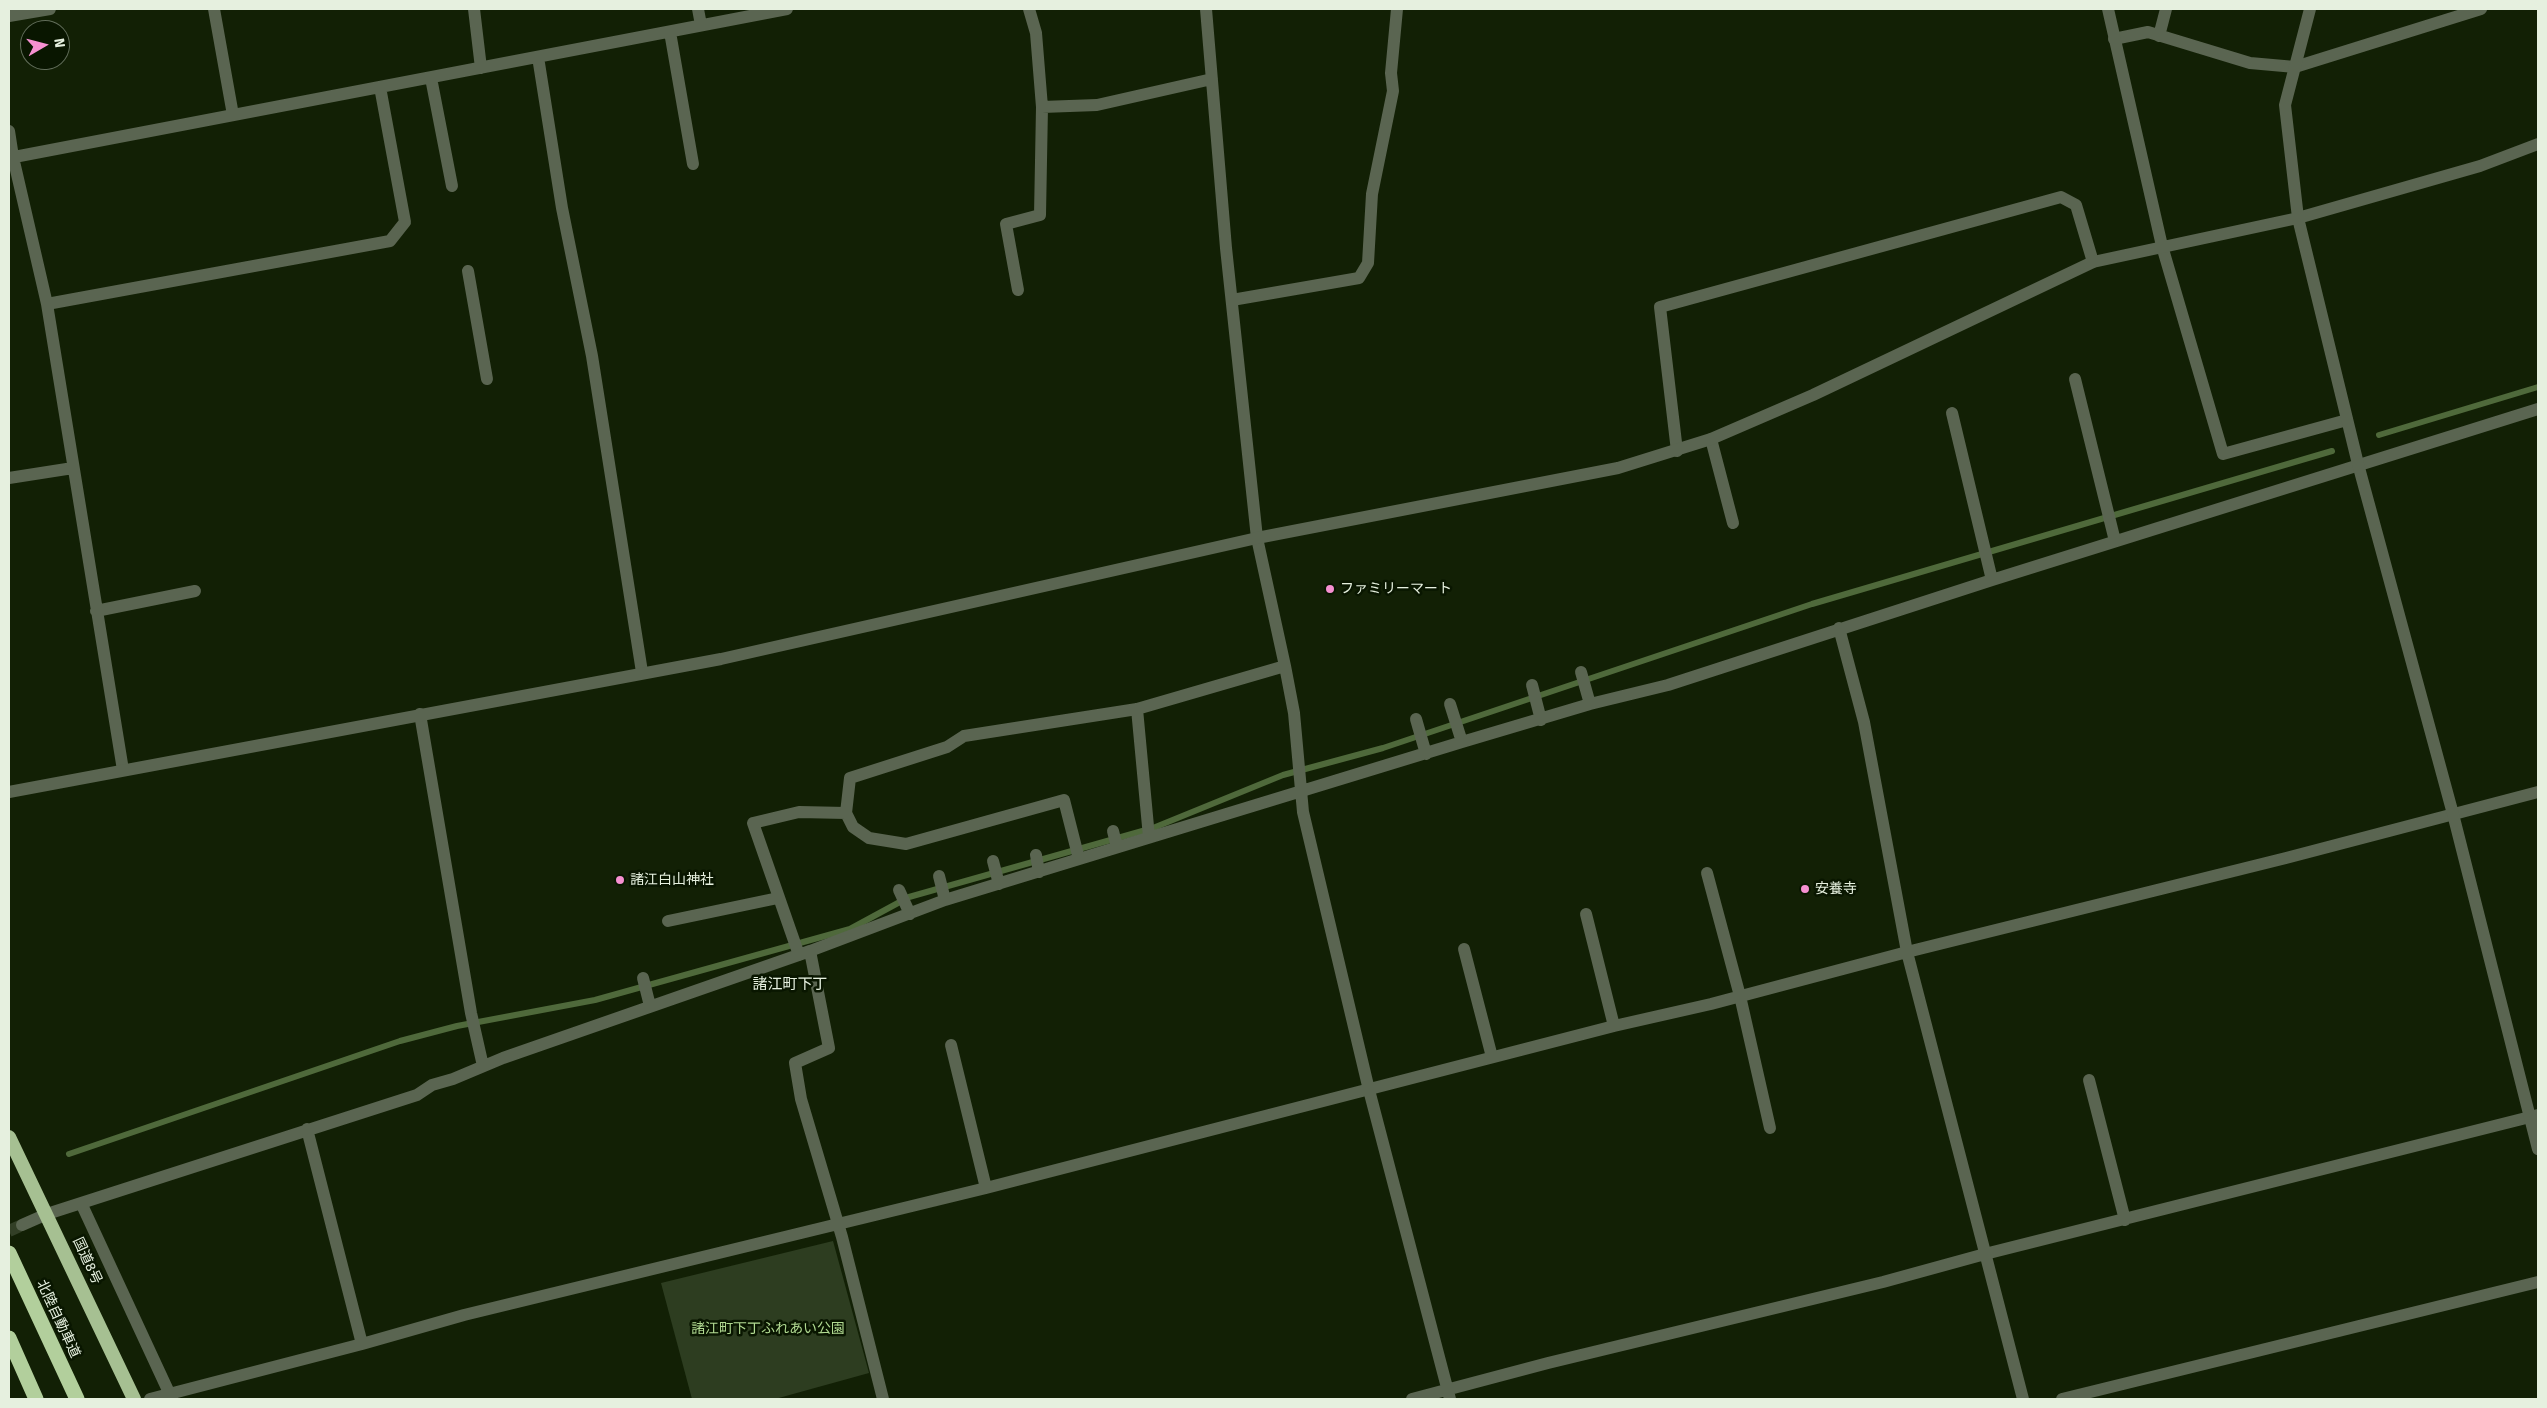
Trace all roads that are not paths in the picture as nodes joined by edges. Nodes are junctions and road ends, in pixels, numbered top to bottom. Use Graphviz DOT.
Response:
graph roads {
  1 [pos="50,9"];
  2 [pos="214,9"];
  3 [pos="474,9"];
  4 [pos="698,9"];
  5 [pos="787,9"];
  6 [pos="1029,9"];
  7 [pos="1206,9"];
  8 [pos="1397,9"];
  9 [pos="2108,9"];
  10 [pos="2166,9"];
  11 [pos="2310,9"];
  12 [pos="2481,9"];
  13 [pos="771,10"];
  14 [pos="9,16"];
  15 [pos="701,26"];
  16 [pos="670,32"];
  17 [pos="2159,36"];
  18 [pos="2114,39"];
  19 [pos="538,57"];
  20 [pos="2295,67"];
  21 [pos="482,68"];
  22 [pos="430,78"];
  23 [pos="1212,79"];
  24 [pos="380,87"];
  25 [pos="1042,107"];
  26 [pos="233,115"];
  27 [pos="9,131"];
  28 [pos="2538,144"];
  29 [pos="11,158"];
  30 [pos="693,164"];
  31 [pos="452,186"];
  32 [pos="2298,218"];
  33 [pos="2162,246"];
  34 [pos="2093,262"];
  35 [pos="468,271"];
  36 [pos="1018,290"];
  37 [pos="1232,300"];
  38 [pos="47,304"];
  39 [pos="488,379"];
  40 [pos="2075,379"];
  41 [pos="2538,409"];
  42 [pos="1952,413"];
  43 [pos="2347,420"];
  44 [pos="1711,439"];
  45 [pos="1677,451"];
  46 [pos="2358,464"];
  47 [pos="73,468"];
  48 [pos="9,478"];
  49 [pos="1733,522"];
  50 [pos="1257,538"];
  51 [pos="2115,541"];
  52 [pos="1990,574"];
  53 [pos="195,591"];
  54 [pos="96,611"];
  55 [pos="1839,628"];
  56 [pos="1286,666"];
  57 [pos="642,672"];
  58 [pos="1581,672"];
  59 [pos="1532,685"];
  60 [pos="1589,700"];
  61 [pos="1450,704"];
  62 [pos="1137,709"];
  63 [pos="420,714"];
  64 [pos="1540,714"];
  65 [pos="1416,719"];
  66 [pos="1461,737"];
  67 [pos="1425,750"];
  68 [pos="123,770"];
  69 [pos="1300,786"];
  70 [pos="9,792"];
  71 [pos="2538,792"];
  72 [pos="846,813"];
  73 [pos="2453,814"];
  74 [pos="1113,831"];
  75 [pos="1150,837"];
  76 [pos="1117,847"];
  77 [pos="1036,855"];
  78 [pos="1079,859"];
  79 [pos="993,861"];
  80 [pos="1039,872"];
  81 [pos="1707,873"];
  82 [pos="939,876"];
  83 [pos="999,884"];
  84 [pos="900,890"];
  85 [pos="778,898"];
  86 [pos="946,900"];
  87 [pos="910,914"];
  88 [pos="1586,914"];
  89 [pos="668,921"];
  90 [pos="1464,949"];
  91 [pos="1907,952"];
  92 [pos="804,953"];
  93 [pos="643,978"];
  94 [pos="1740,996"];
  95 [pos="650,1006"];
  96 [pos="1614,1026"];
  97 [pos="951,1045"];
  98 [pos="1492,1057"];
  99 [pos="483,1066"];
  100 [pos="2089,1080"];
  101 [pos="1369,1090"];
  102 [pos="2534,1116"];
  103 [pos="1770,1128"];
  104 [pos="307,1129"];
  105 [pos="9,1137"];
  106 [pos="2538,1149"];
  107 [pos="986,1188"];
  108 [pos="82,1204"];
  109 [pos="47,1214"];
  110 [pos="2125,1220"];
  111 [pos="22,1225"];
  112 [pos="838,1225"];
  113 [pos="9,1253"];
  114 [pos="1985,1254"];
  115 [pos="2538,1282"];
  116 [pos="9,1338"];
  117 [pos="362,1344"];
  118 [pos="1449,1395"];
  119 [pos="170,1397"];
  120 [pos="36,1399"];
  121 [pos="77,1399"];
  122 [pos="134,1399"];
  123 [pos="150,1399"];
  124 [pos="883,1399"];
  125 [pos="1412,1399"];
  126 [pos="2023,1399"];
  127 [pos="2062,1399"];
  1 -- 14 [label="street"];
  2 -- 26 [label="street"];
  3 -- 21 [label="street"];
  4 -- 15 [label="street"];
  5 -- 13 [label="street"];
  6 -- 25 [label="street"];
  7 -- 23 [label="street"];
  8 -- 37 [label="street"];
  9 -- 18 [label="street"];
  10 -- 17 [label="street"];
  11 -- 20 [label="street"];
  12 -- 20 [label="street"];
  13 -- 15 [label="street"];
  15 -- 16 [label="street"];
  16 -- 19 [label="street"];
  16 -- 30 [label="street"];
  17 -- 18 [label="street"];
  17 -- 20 [label="street"];
  18 -- 33 [label="street"];
  19 -- 21 [label="street"];
  19 -- 57 [label="street"];
  20 -- 32 [label="street"];
  21 -- 22 [label="street"];
  22 -- 24 [label="street"];
  22 -- 31 [label="street"];
  23 -- 25 [label="street"];
  23 -- 37 [label="street"];
  24 -- 26 [label="street"];
  24 -- 38 [label="street"];
  25 -- 36 [label="street"];
  26 -- 29 [label="street"];
  27 -- 29 [label="street"];
  28 -- 32 [label="street"];
  29 -- 38 [label="street"];
  32 -- 33 [label="street"];
  32 -- 43 [label="street"];
  33 -- 34 [label="street"];
  33 -- 43 [label="street"];
  34 -- 44 [label="street"];
  34 -- 45 [label="street"];
  35 -- 39 [label="street"];
  37 -- 50 [label="street"];
  38 -- 47 [label="street"];
  40 -- 51 [label="street"];
  41 -- 46 [label="street"];
  42 -- 52 [label="street"];
  43 -- 46 [label="street"];
  44 -- 45 [label="street"];
  44 -- 49 [label="street"];
  45 -- 50 [label="street"];
  46 -- 51 [label="street"];
  46 -- 73 [label="street"];
  47 -- 48 [label="street"];
  47 -- 54 [label="street"];
  50 -- 56 [label="street"];
  50 -- 57 [label="street"];
  51 -- 52 [label="street"];
  52 -- 55 [label="street"];
  53 -- 54 [label="street"];
  54 -- 68 [label="street"];
  55 -- 60 [label="street"];
  55 -- 91 [label="street"];
  56 -- 62 [label="street"];
  56 -- 69 [label="street"];
  57 -- 63 [label="street"];
  58 -- 60 [label="street"];
  59 -- 64 [label="street"];
  60 -- 64 [label="street"];
  61 -- 66 [label="street"];
  62 -- 72 [label="street"];
  62 -- 75 [label="street"];
  63 -- 68 [label="street"];
  63 -- 99 [label="street"];
  64 -- 66 [label="street"];
  65 -- 67 [label="street"];
  66 -- 67 [label="street"];
  67 -- 69 [label="street"];
  68 -- 70 [label="street"];
  69 -- 75 [label="street"];
  69 -- 101 [label="street"];
  71 -- 73 [label="street"];
  72 -- 78 [label="street"];
  72 -- 85 [label="street"];
  73 -- 91 [label="street"];
  73 -- 102 [label="street"];
  74 -- 76 [label="street"];
  75 -- 76 [label="street"];
  76 -- 78 [label="street"];
  77 -- 80 [label="street"];
  78 -- 80 [label="street"];
  79 -- 83 [label="street"];
  80 -- 83 [label="street"];
  81 -- 94 [label="street"];
  82 -- 86 [label="street"];
  83 -- 86 [label="street"];
  84 -- 87 [label="street"];
  85 -- 89 [label="street"];
  85 -- 92 [label="street"];
  86 -- 87 [label="street"];
  87 -- 92 [label="street"];
  88 -- 96 [label="street"];
  90 -- 98 [label="street"];
  91 -- 94 [label="street"];
  91 -- 114 [label="street"];
  92 -- 95 [label="street"];
  92 -- 112 [label="street"];
  93 -- 95 [label="street"];
  94 -- 96 [label="street"];
  94 -- 103 [label="street"];
  95 -- 99 [label="street"];
  96 -- 98 [label="street"];
  97 -- 107 [label="street"];
  98 -- 101 [label="street"];
  99 -- 104 [label="street"];
  100 -- 110 [label="street"];
  101 -- 107 [label="street"];
  101 -- 118 [label="street"];
  102 -- 106 [label="street"];
  102 -- 110 [label="street"];
  104 -- 108 [label="street"];
  104 -- 117 [label="street"];
  105 -- 109 [label="highway, 国道8号"];
  107 -- 112 [label="street"];
  108 -- 109 [label="street"];
  108 -- 119 [label="street"];
  109 -- 111 [label="street"];
  109 -- 122 [label="highway, 国道8号"];
  110 -- 114 [label="street"];
  112 -- 117 [label="street"];
  112 -- 124 [label="street"];
  113 -- 121 [label="highway, 北陸自動車道"];
  114 -- 118 [label="street"];
  114 -- 126 [label="street"];
  115 -- 127 [label="street"];
  116 -- 120 [label="highway"];
  117 -- 119 [label="street"];
  118 -- 125 [label="street"];
  119 -- 123 [label="street"];
}
